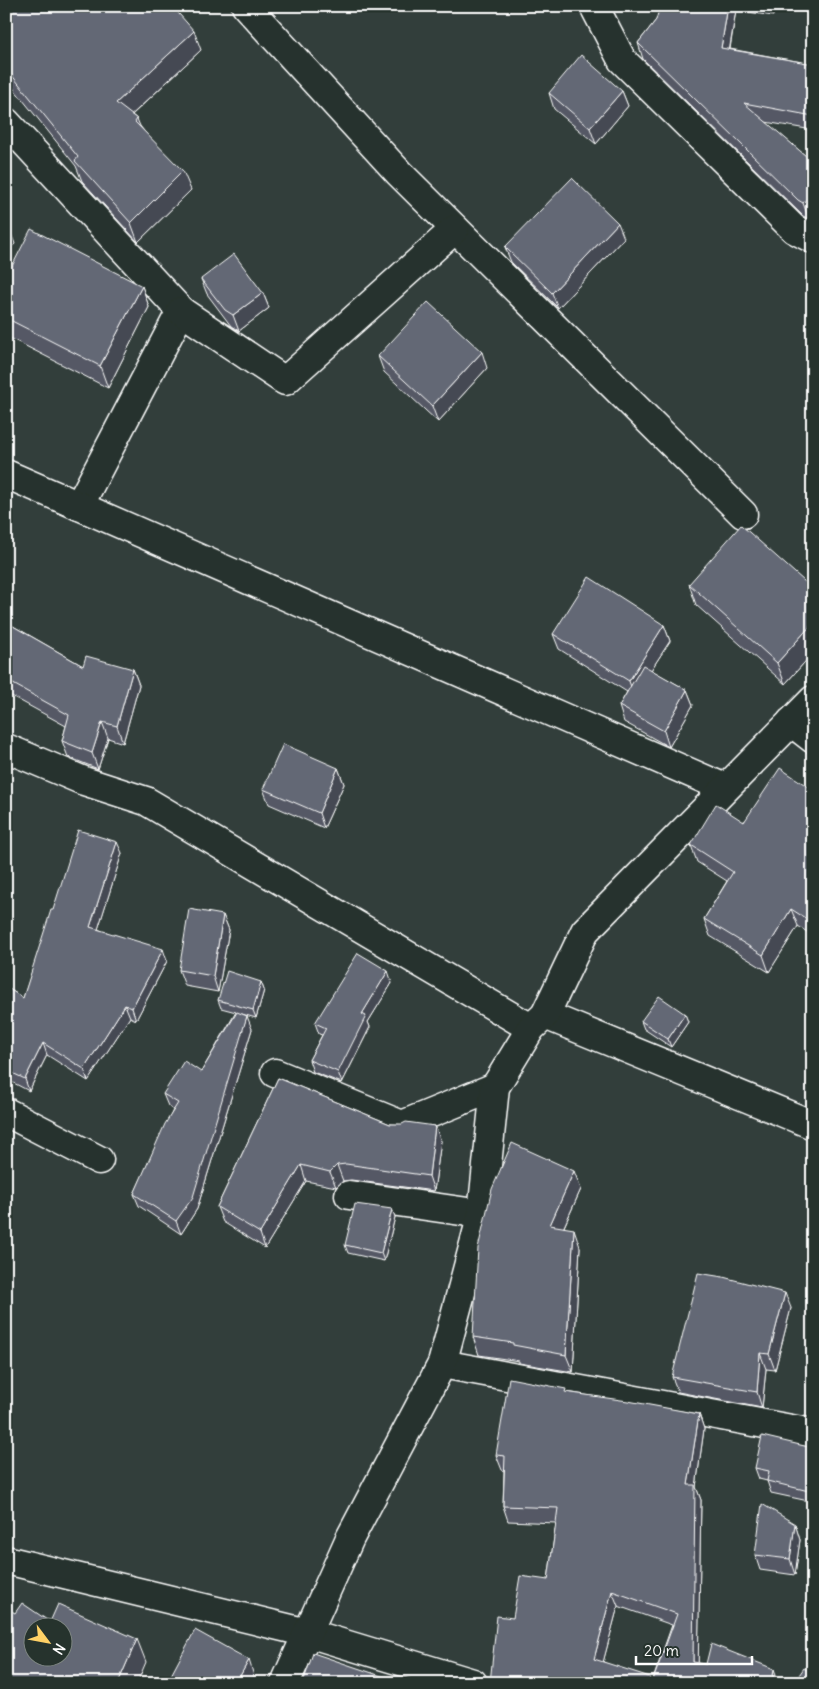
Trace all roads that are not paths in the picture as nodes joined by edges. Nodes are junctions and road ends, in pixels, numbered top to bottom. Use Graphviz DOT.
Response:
graph roads {
  1 [pos="246,6"];
  2 [pos="594,6"];
  3 [pos="6,122"];
  4 [pos="455,229"];
  5 [pos="813,239"];
  6 [pos="182,311"];
  7 [pos="6,474"];
  8 [pos="79,506"];
  9 [pos="743,514"];
  10 [pos="813,700"];
  11 [pos="791,722"];
  12 [pos="813,739"];
  13 [pos="8,754"];
  14 [pos="725,788"];
  15 [pos="538,1022"];
  16 [pos="275,1073"];
  17 [pos="495,1087"];
  18 [pos="6,1112"];
  19 [pos="813,1125"];
  20 [pos="99,1160"];
  21 [pos="349,1195"];
  22 [pos="482,1214"];
  23 [pos="442,1364"];
  24 [pos="813,1433"];
  25 [pos="6,1560"];
  26 [pos="308,1633"];
  27 [pos="285,1683"];
  28 [pos="473,1683"];
  1 -- 4 [label="street"];
  2 -- 5 [label="street"];
  3 -- 6 [label="street"];
  4 -- 6 [label="street"];
  4 -- 9 [label="street"];
  6 -- 8 [label="street"];
  7 -- 8 [label="street"];
  8 -- 14 [label="street"];
  10 -- 11 [label="street"];
  11 -- 12 [label="street"];
  11 -- 14 [label="street"];
  13 -- 15 [label="street"];
  14 -- 15 [label="street"];
  15 -- 17 [label="street"];
  15 -- 19 [label="street"];
  16 -- 17 [label="street"];
  17 -- 22 [label="street"];
  18 -- 20 [label="street"];
  21 -- 22 [label="street"];
  22 -- 23 [label="street"];
  23 -- 24 [label="street"];
  23 -- 26 [label="street"];
  25 -- 26 [label="street"];
  26 -- 27 [label="street"];
  26 -- 28 [label="street"];
}
